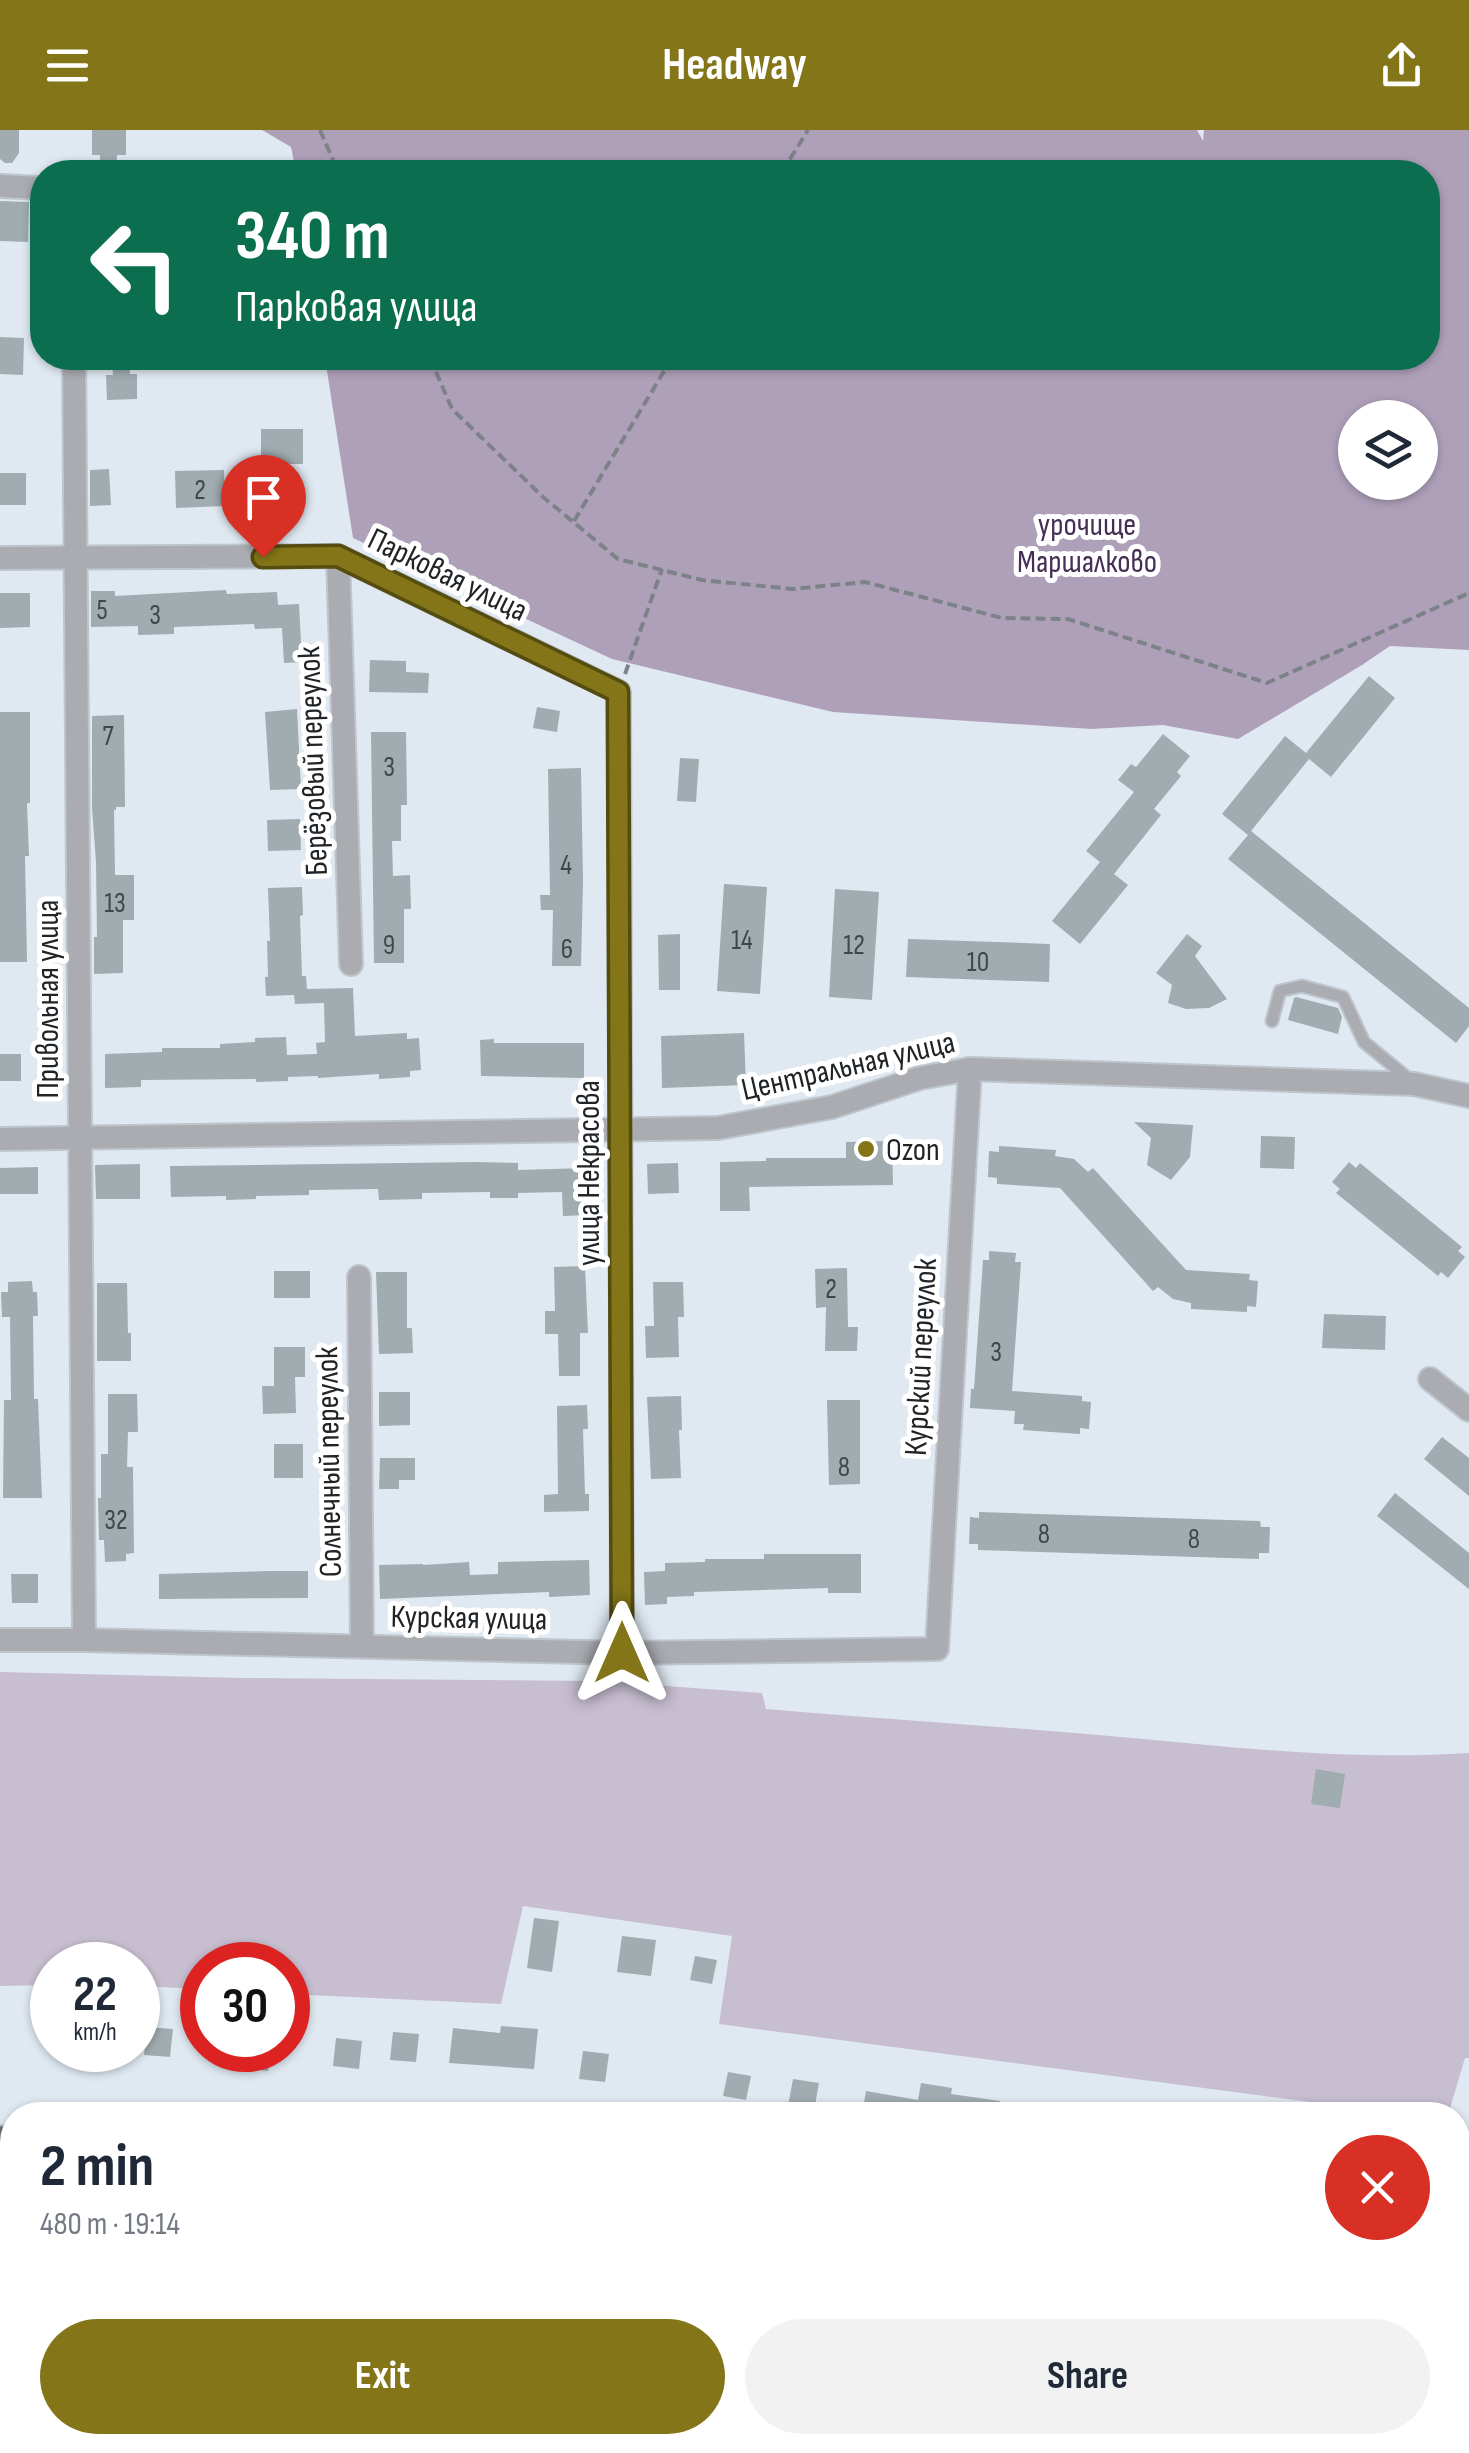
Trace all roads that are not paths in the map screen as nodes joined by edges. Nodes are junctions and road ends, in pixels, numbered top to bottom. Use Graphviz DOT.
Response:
graph roads {
  1 [pos="0,186"];
  2 [pos="30,187"];
  3 [pos="74,370"];
  4 [pos="338,556"];
  5 [pos="0,558"];
  6 [pos="76,558"];
  7 [pos="618,692"];
  8 [pos="350,964"];
  9 [pos="1272,1021"];
  10 [pos="970,1069"];
  11 [pos="1414,1084"];
  12 [pos="1469,1096"];
  13 [pos="620,1131"];
  14 [pos="80,1138"];
  15 [pos="0,1139"];
  16 [pos="359,1277"];
  17 [pos="1430,1379"];
  18 [pos="1469,1410"];
  19 [pos="0,1640"];
  20 [pos="84,1640"];
  21 [pos="362,1646"];
  22 [pos="936,1650"];
  23 [pos="622,1653"];
  1 -- 2 [label="street"];
  3 -- 6 [label="street, Привольная улица"];
  4 -- 6 [label="street, Парковая улица"];
  4 -- 7 [label="street, Парковая улица"];
  4 -- 8 [label="street, Берёзовый переулок"];
  5 -- 6 [label="street, Парковая улица"];
  6 -- 14 [label="street, Привольная улица"];
  7 -- 13 [label="street, улица Некрасова"];
  9 -- 11 [label="lane"];
  10 -- 11 [label="street, Центральная улица"];
  10 -- 13 [label="street, Центральная улица"];
  10 -- 22 [label="street, Курский переулок"];
  11 -- 12 [label="street, Центральная улица"];
  13 -- 14 [label="street, Центральная улица"];
  13 -- 23 [label="street, улица Некрасова"];
  14 -- 15 [label="street, Центральная улица"];
  14 -- 20 [label="street, Привольная улица"];
  16 -- 21 [label="street, Солнечный переулок"];
  17 -- 18 [label="street"];
  19 -- 20 [label="street, Курская улица"];
  20 -- 21 [label="street, Курская улица"];
  21 -- 23 [label="street, Курская улица"];
  22 -- 23 [label="street, Курская улица"];
}
